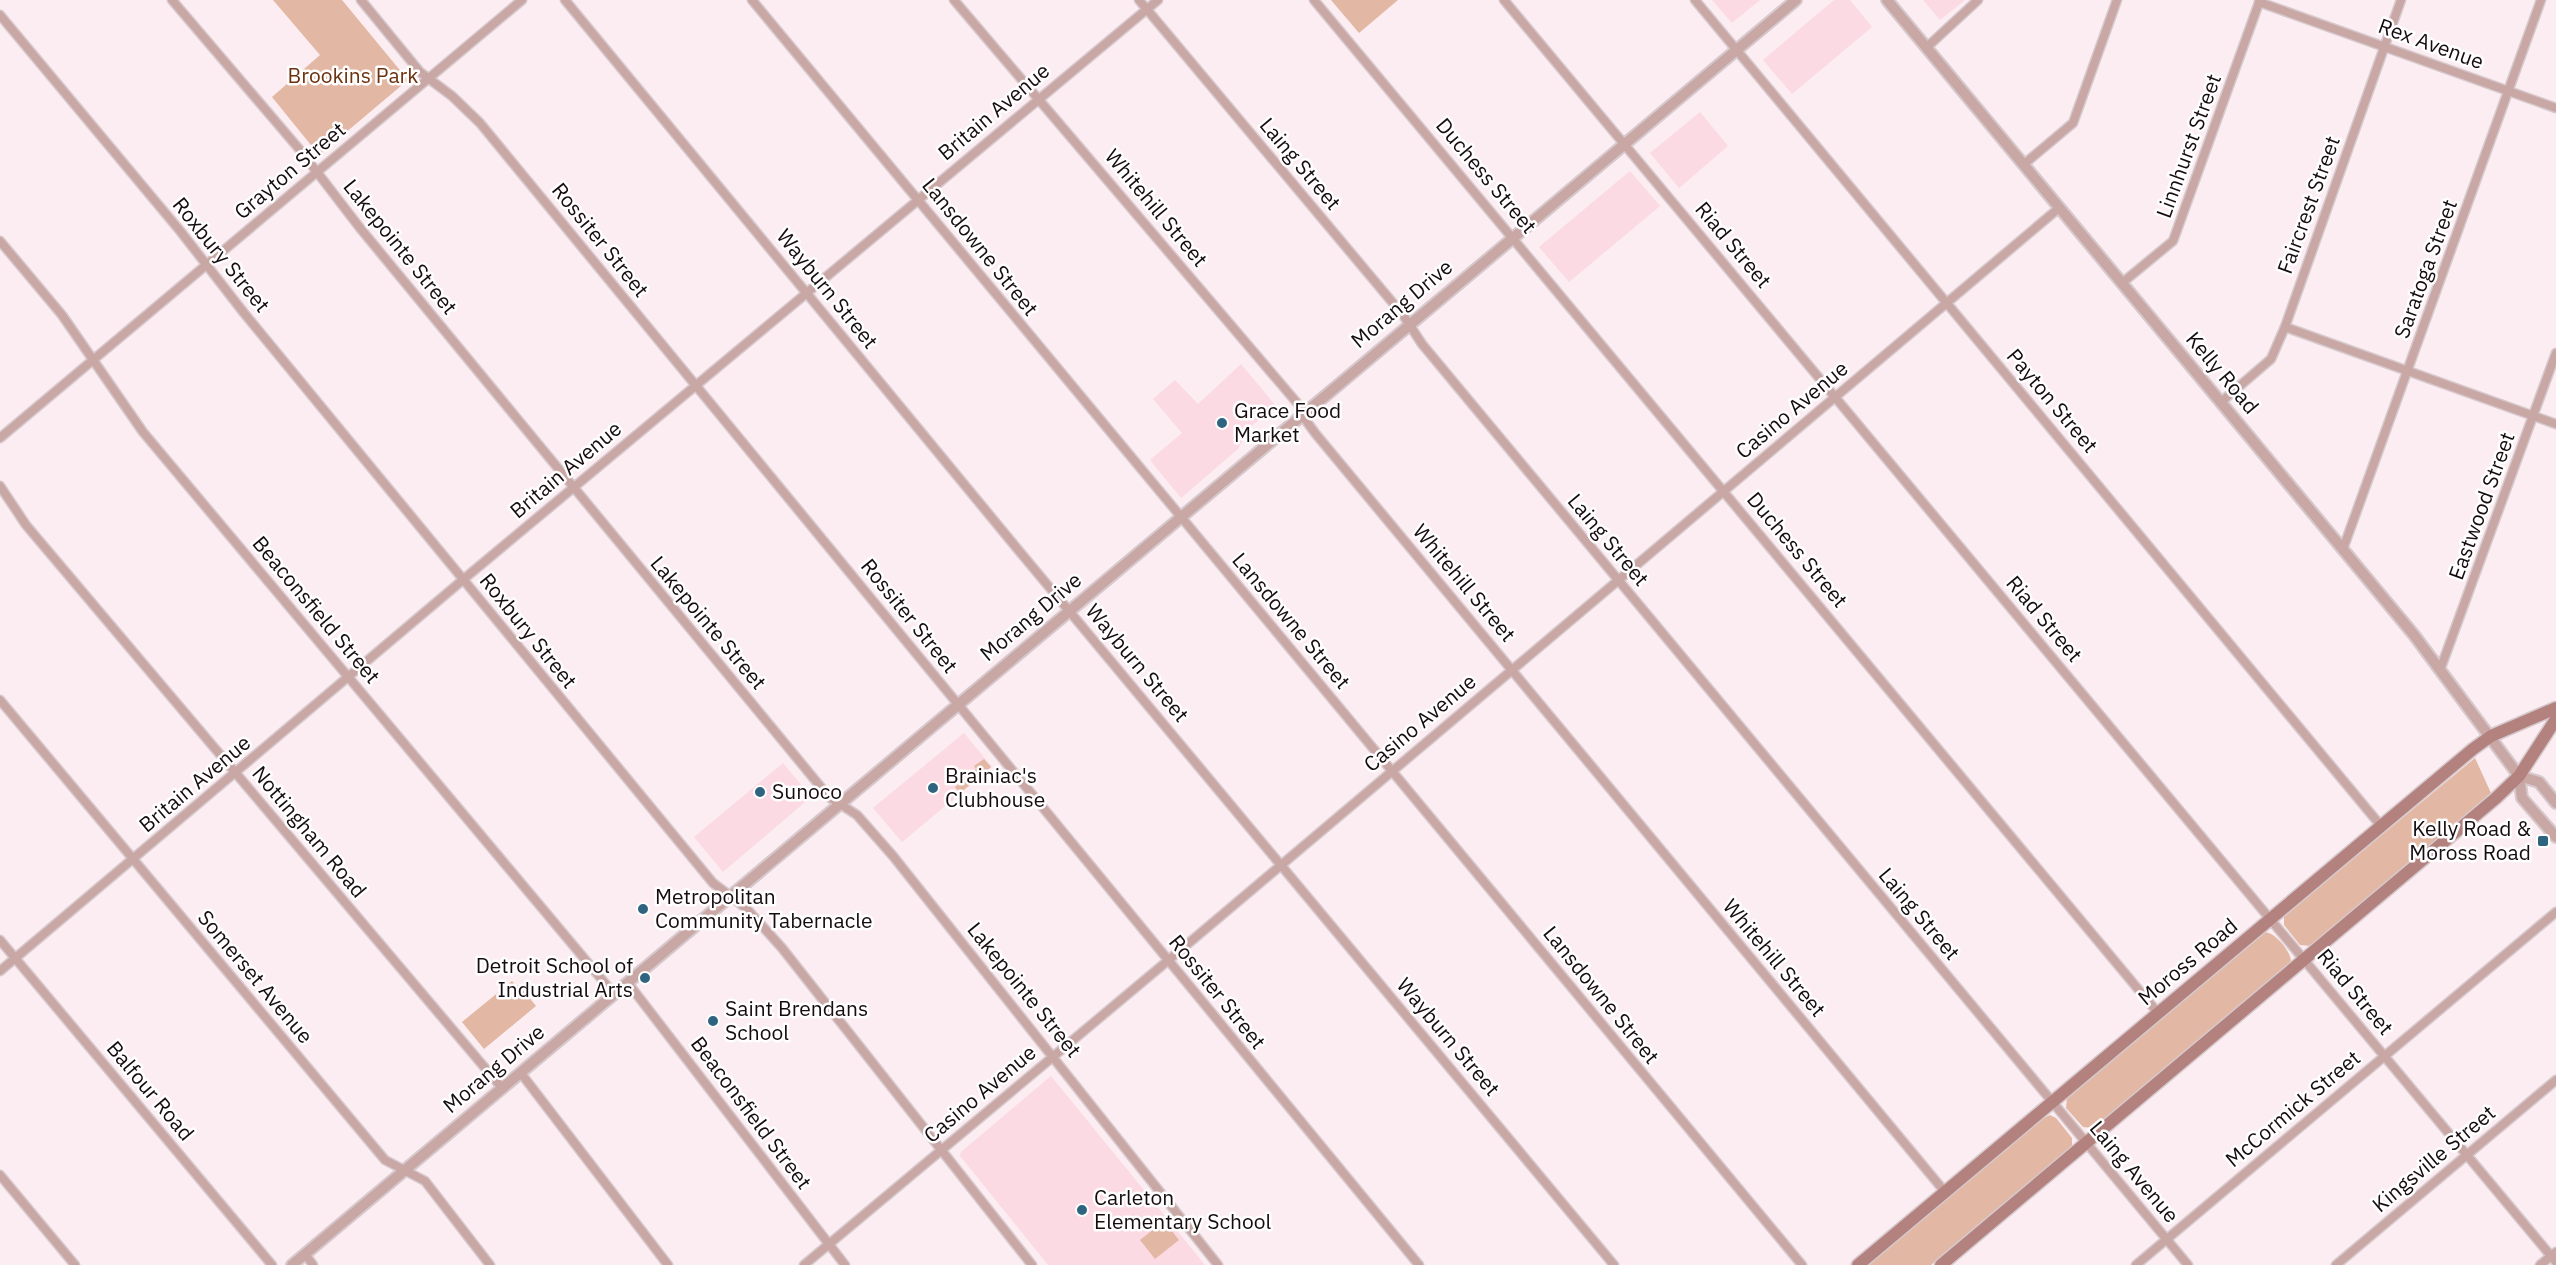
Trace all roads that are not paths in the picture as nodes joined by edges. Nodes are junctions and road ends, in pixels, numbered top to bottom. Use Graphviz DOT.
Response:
graph roads {
  1 [pos="172,0"];
  2 [pos="361,0"];
  3 [pos="522,0"];
  4 [pos="565,0"];
  5 [pos="752,0"];
  6 [pos="954,0"];
  7 [pos="1138,0"];
  8 [pos="1158,0"];
  9 [pos="1314,0"];
  10 [pos="1504,0"];
  11 [pos="1695,0"];
  12 [pos="1796,0"];
  13 [pos="1887,0"];
  14 [pos="1978,0"];
  15 [pos="2116,0"];
  16 [pos="2401,0"];
  17 [pos="2541,0"];
  18 [pos="2260,1"];
  19 [pos="1147,10"];
  20 [pos="0,15"];
  21 [pos="2385,47"];
  22 [pos="1926,48"];
  23 [pos="1736,49"];
  24 [pos="429,77"];
  25 [pos="2509,91"];
  26 [pos="1039,98"];
  27 [pos="2556,108"];
  28 [pos="1624,142"];
  29 [pos="2023,165"];
  30 [pos="316,171"];
  31 [pos="918,199"];
  32 [pos="2059,208"];
  33 [pos="1513,236"];
  34 [pos="0,241"];
  35 [pos="206,264"];
  36 [pos="2122,283"];
  37 [pos="807,292"];
  38 [pos="1947,302"];
  39 [pos="1408,324"];
  40 [pos="2285,327"];
  41 [pos="2556,353"];
  42 [pos="94,361"];
  43 [pos="2408,371"];
  44 [pos="696,386"];
  45 [pos="1835,396"];
  46 [pos="2221,402"];
  47 [pos="1302,416"];
  48 [pos="2534,416"];
  49 [pos="2556,424"];
  50 [pos="0,438"];
  51 [pos="0,486"];
  52 [pos="573,488"];
  53 [pos="1724,490"];
  54 [pos="1180,517"];
  55 [pos="2343,549"];
  56 [pos="1618,579"];
  57 [pos="463,580"];
  58 [pos="1069,610"];
  59 [pos="1512,669"];
  60 [pos="2440,670"];
  61 [pos="348,677"];
  62 [pos="0,700"];
  63 [pos="957,704"];
  64 [pos="2556,708"];
  65 [pos="2556,719"];
  66 [pos="2491,736"];
  67 [pos="1391,770"];
  68 [pos="236,774"];
  69 [pos="2519,776"];
  70 [pos="840,803"];
  71 [pos="2556,803"];
  72 [pos="2380,826"];
  73 [pos="2554,832"];
  74 [pos="133,859"];
  75 [pos="1281,863"];
  76 [pos="729,896"];
  77 [pos="2556,912"];
  78 [pos="2270,919"];
  79 [pos="0,939"];
  80 [pos="15,958"];
  81 [pos="1168,960"];
  82 [pos="2304,960"];
  83 [pos="0,971"];
  84 [pos="628,983"];
  85 [pos="614,994"];
  86 [pos="2158,1013"];
  87 [pos="1053,1055"];
  88 [pos="2384,1056"];
  89 [pos="520,1072"];
  90 [pos="2556,1080"];
  91 [pos="502,1088"];
  92 [pos="2052,1102"];
  93 [pos="2086,1143"];
  94 [pos="940,1151"];
  95 [pos="2467,1155"];
  96 [pos="406,1169"];
  97 [pos="0,1175"];
  98 [pos="1945,1192"];
  99 [pos="2166,1239"];
  100 [pos="829,1244"];
  101 [pos="305,1254"];
  102 [pos="2554,1256"];
  103 [pos="74,1264"];
  104 [pos="272,1265"];
  105 [pos="292,1265"];
  106 [pos="313,1265"];
  107 [pos="490,1265"];
  108 [pos="668,1265"];
  109 [pos="804,1265"];
  110 [pos="845,1265"];
  111 [pos="1032,1265"];
  112 [pos="1218,1265"];
  113 [pos="1419,1265"];
  114 [pos="1614,1265"];
  115 [pos="1802,1265"];
  116 [pos="1858,1265"];
  117 [pos="1941,1265"];
  118 [pos="2136,1265"];
  119 [pos="2188,1265"];
  120 [pos="2336,1265"];
  121 [pos="2540,1265"];
  1 -- 30 [label="street, Lakepointe Street"];
  2 -- 24 [label="street, Rossiter Street"];
  3 -- 24 [label="street, Grayton Street"];
  4 -- 37 [label="street, Wayburn Street"];
  5 -- 31 [label="street, Lansdowne Street"];
  6 -- 26 [label="street, Whitehill Street"];
  7 -- 19 [label="street, Laing Street"];
  8 -- 19 [label="street, Britain Avenue"];
  9 -- 33 [label="street, Duchess Street"];
  10 -- 28 [label="street, Riad Street"];
  11 -- 23 [label="street, Payton Street"];
  12 -- 23 [label="street, Morang Drive"];
  13 -- 22 [label="street, Kelly Road"];
  14 -- 22 [label="street"];
  15 -- 29 [label="street"];
  16 -- 21 [label="street, Faircrest Street"];
  17 -- 25 [label="street, Saratoga Street"];
  18 -- 21 [label="street, Rex Avenue"];
  18 -- 36 [label="street, Linnhurst Street"];
  19 -- 26 [label="street, Britain Avenue"];
  19 -- 39 [label="street, Laing Street"];
  20 -- 35 [label="street, Roxbury Street"];
  21 -- 25 [label="street, Rex Avenue"];
  21 -- 40 [label="street, Faircrest Street"];
  22 -- 29 [label="street, Kelly Road"];
  23 -- 28 [label="street, Morang Drive"];
  23 -- 38 [label="street, Payton Street"];
  24 -- 30 [label="street, Grayton Street"];
  24 -- 44 [label="street, Rossiter Street"];
  25 -- 27 [label="street, Rex Avenue"];
  25 -- 43 [label="street, Saratoga Street"];
  26 -- 31 [label="street, Britain Avenue"];
  26 -- 47 [label="street, Whitehill Street"];
  28 -- 33 [label="street, Morang Drive"];
  28 -- 45 [label="street, Riad Street"];
  29 -- 32 [label="street, Kelly Road"];
  30 -- 35 [label="street, Grayton Street"];
  30 -- 52 [label="street, Lakepointe Street"];
  31 -- 37 [label="street, Britain Avenue"];
  31 -- 54 [label="street, Lansdowne Street"];
  32 -- 36 [label="street, Kelly Road"];
  32 -- 38 [label="street, Casino Avenue"];
  33 -- 39 [label="street, Morang Drive"];
  33 -- 53 [label="street, Duchess Street"];
  34 -- 42 [label="street, Beaconsfield Street"];
  35 -- 42 [label="street, Grayton Street"];
  35 -- 57 [label="street, Roxbury Street"];
  36 -- 46 [label="street, Kelly Road"];
  37 -- 44 [label="street, Britain Avenue"];
  37 -- 58 [label="street, Wayburn Street"];
  38 -- 45 [label="street, Casino Avenue"];
  38 -- 72 [label="street, Payton Street"];
  39 -- 47 [label="street, Morang Drive"];
  39 -- 56 [label="street, Laing Street"];
  40 -- 43 [label="street"];
  40 -- 46 [label="street, Faircrest Street"];
  41 -- 48 [label="street, Eastwood Street"];
  42 -- 50 [label="street, Grayton Street"];
  42 -- 61 [label="street, Beaconsfield Street"];
  43 -- 48 [label="street"];
  43 -- 55 [label="street, Saratoga Street"];
  44 -- 52 [label="street, Britain Avenue"];
  44 -- 63 [label="street, Rossiter Street"];
  45 -- 53 [label="street, Casino Avenue"];
  45 -- 78 [label="street, Riad Street"];
  46 -- 55 [label="street, Kelly Road"];
  47 -- 54 [label="street, Morang Drive"];
  47 -- 59 [label="street, Whitehill Street"];
  48 -- 49 [label="street"];
  48 -- 60 [label="street, Eastwood Street"];
  51 -- 68 [label="street, Nottingham Road"];
  52 -- 57 [label="street, Britain Avenue"];
  52 -- 70 [label="street, Lakepointe Street"];
  53 -- 56 [label="street, Casino Avenue"];
  53 -- 86 [label="street, Duchess Street"];
  54 -- 58 [label="street, Morang Drive"];
  54 -- 67 [label="street, Lansdowne Street"];
  55 -- 60 [label="street, Kelly Road"];
  56 -- 59 [label="street, Casino Avenue"];
  56 -- 92 [label="street, Laing Street"];
  57 -- 61 [label="street, Britain Avenue"];
  57 -- 76 [label="street, Roxbury Street"];
  58 -- 63 [label="street, Morang Drive"];
  58 -- 75 [label="street, Wayburn Street"];
  59 -- 67 [label="street, Casino Avenue"];
  59 -- 98 [label="street, Whitehill Street"];
  60 -- 66 [label="street, Kelly Road"];
  61 -- 68 [label="street, Britain Avenue"];
  61 -- 85 [label="street, Beaconsfield Street"];
  62 -- 74 [label="street, Somerset Avenue"];
  63 -- 70 [label="street, Morang Drive"];
  63 -- 81 [label="street, Rossiter Street"];
  64 -- 66 [label="main road, Moross Road"];
  65 -- 69 [label="main road"];
  66 -- 69 [label="street, Kelly Road"];
  66 -- 72 [label="main road, Moross Road"];
  67 -- 75 [label="street, Casino Avenue"];
  67 -- 115 [label="street, Lansdowne Street"];
  68 -- 74 [label="street, Britain Avenue"];
  68 -- 91 [label="street, Nottingham Road"];
  69 -- 71 [label="street, Kelly Road"];
  69 -- 73 [label="street, Kelly Road"];
  69 -- 82 [label="main road"];
  70 -- 76 [label="street, Morang Drive"];
  70 -- 87 [label="street, Lakepointe Street"];
  72 -- 78 [label="main road, Moross Road"];
  74 -- 80 [label="street, Britain Avenue"];
  74 -- 96 [label="street, Somerset Avenue"];
  75 -- 81 [label="street, Casino Avenue"];
  75 -- 114 [label="street, Wayburn Street"];
  76 -- 84 [label="street, Morang Drive"];
  76 -- 94 [label="street, Roxbury Street"];
  77 -- 88 [label="street, McCormick Street"];
  78 -- 82 [label="street, Riad Street"];
  78 -- 86 [label="main road, Moross Road"];
  79 -- 80 [label="street, Balfour Road"];
  80 -- 83 [label="street, Britain Avenue"];
  80 -- 104 [label="street, Balfour Road"];
  81 -- 87 [label="street, Casino Avenue"];
  81 -- 113 [label="street, Rossiter Street"];
  82 -- 88 [label="street, Riad Street"];
  82 -- 93 [label="main road"];
  84 -- 85 [label="street, Morang Drive"];
  84 -- 100 [label="street, Beaconsfield Street"];
  85 -- 89 [label="street, Morang Drive"];
  86 -- 92 [label="main road, Moross Road"];
  87 -- 94 [label="street, Casino Avenue"];
  87 -- 112 [label="street, Lakepointe Street"];
  88 -- 95 [label="street, Riad Street"];
  88 -- 99 [label="street, McCormick Street"];
  89 -- 91 [label="street, Morang Drive"];
  89 -- 108 [label="street"];
  90 -- 95 [label="street, Kingsville Street"];
  91 -- 96 [label="street, Morang Drive"];
  92 -- 93 [label="street, Laing Avenue"];
  92 -- 98 [label="main road, Moross Road"];
  93 -- 99 [label="street, Laing Avenue"];
  93 -- 117 [label="main road"];
  94 -- 100 [label="street, Casino Avenue"];
  94 -- 111 [label="street, Roxbury Street"];
  95 -- 102 [label="street, Riad Street"];
  95 -- 120 [label="street, Kingsville Street"];
  96 -- 101 [label="street, Morang Drive"];
  96 -- 107 [label="street, Somerset Avenue"];
  97 -- 103 [label="street"];
  98 -- 116 [label="main road, Moross Road"];
  99 -- 118 [label="street, McCormick Street"];
  99 -- 119 [label="street, Laing Avenue"];
  100 -- 109 [label="street, Casino Avenue"];
  100 -- 110 [label="street, Beaconsfield Street"];
  101 -- 105 [label="street, Morang Drive"];
  101 -- 106 [label="street"];
  102 -- 121 [label="street"];
}
